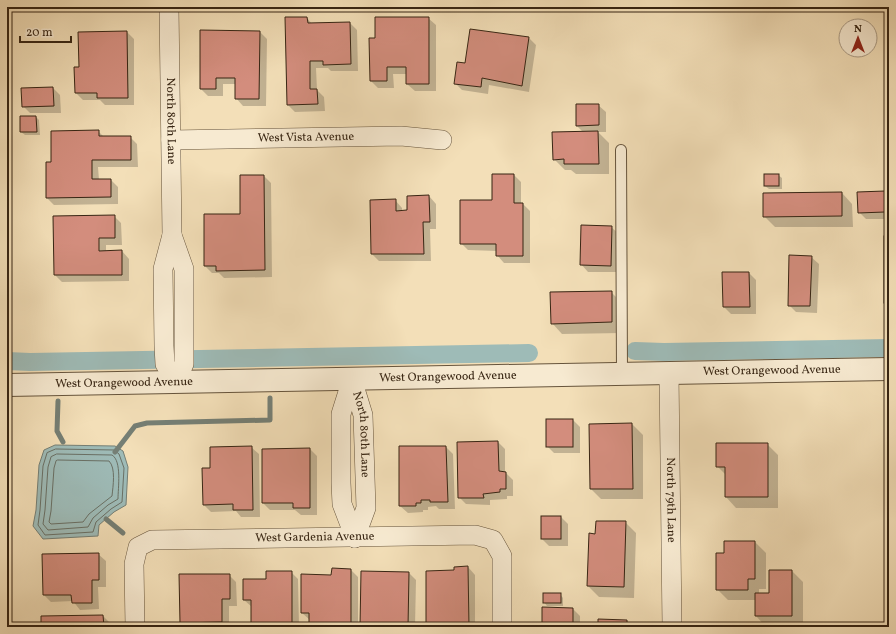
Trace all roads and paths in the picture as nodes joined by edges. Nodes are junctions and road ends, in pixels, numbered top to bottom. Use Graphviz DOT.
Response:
graph roads {
  1 [pos="169,7"];
  2 [pos="171,140"];
  3 [pos="442,140"];
  4 [pos="621,150"];
  5 [pos="172,235"];
  6 [pos="184,291"];
  7 [pos="164,292"];
  8 [pos="181,366"];
  9 [pos="889,369"];
  10 [pos="622,373"];
  11 [pos="669,373"];
  12 [pos="352,379"];
  13 [pos="7,385"];
  14 [pos="341,458"];
  15 [pos="364,458"];
  16 [pos="355,538"];
  17 [pos="135,627"];
  18 [pos="502,627"];
  19 [pos="672,627"];
  1 -- 2 [label="street, North 80th Lane"];
  2 -- 3 [label="street, West Vista Avenue"];
  2 -- 5 [label="street, North 80th Lane"];
  4 -- 10 [label="lane"];
  5 -- 6 [label="street, North 80th Lane"];
  5 -- 7 [label="street, North 80th Lane"];
  6 -- 7 [label="street"];
  6 -- 8 [label="street, North 80th Lane"];
  7 -- 8 [label="street, North 80th Lane"];
  8 -- 12 [label="street, West Orangewood Avenue"];
  8 -- 13 [label="street, West Orangewood Avenue"];
  9 -- 11 [label="street, West Orangewood Avenue"];
  10 -- 11 [label="street, West Orangewood Avenue"];
  10 -- 12 [label="street, West Orangewood Avenue"];
  11 -- 19 [label="street, North 79th Lane"];
  12 -- 14 [label="street, North 80th Lane"];
  12 -- 15 [label="street, North 80th Lane"];
  14 -- 15 [label="street"];
  14 -- 16 [label="street, North 80th Lane"];
  15 -- 16 [label="street, North 80th Lane"];
  16 -- 17 [label="street, West Gardenia Avenue"];
  16 -- 18 [label="street, West Gardenia Avenue"];
}
